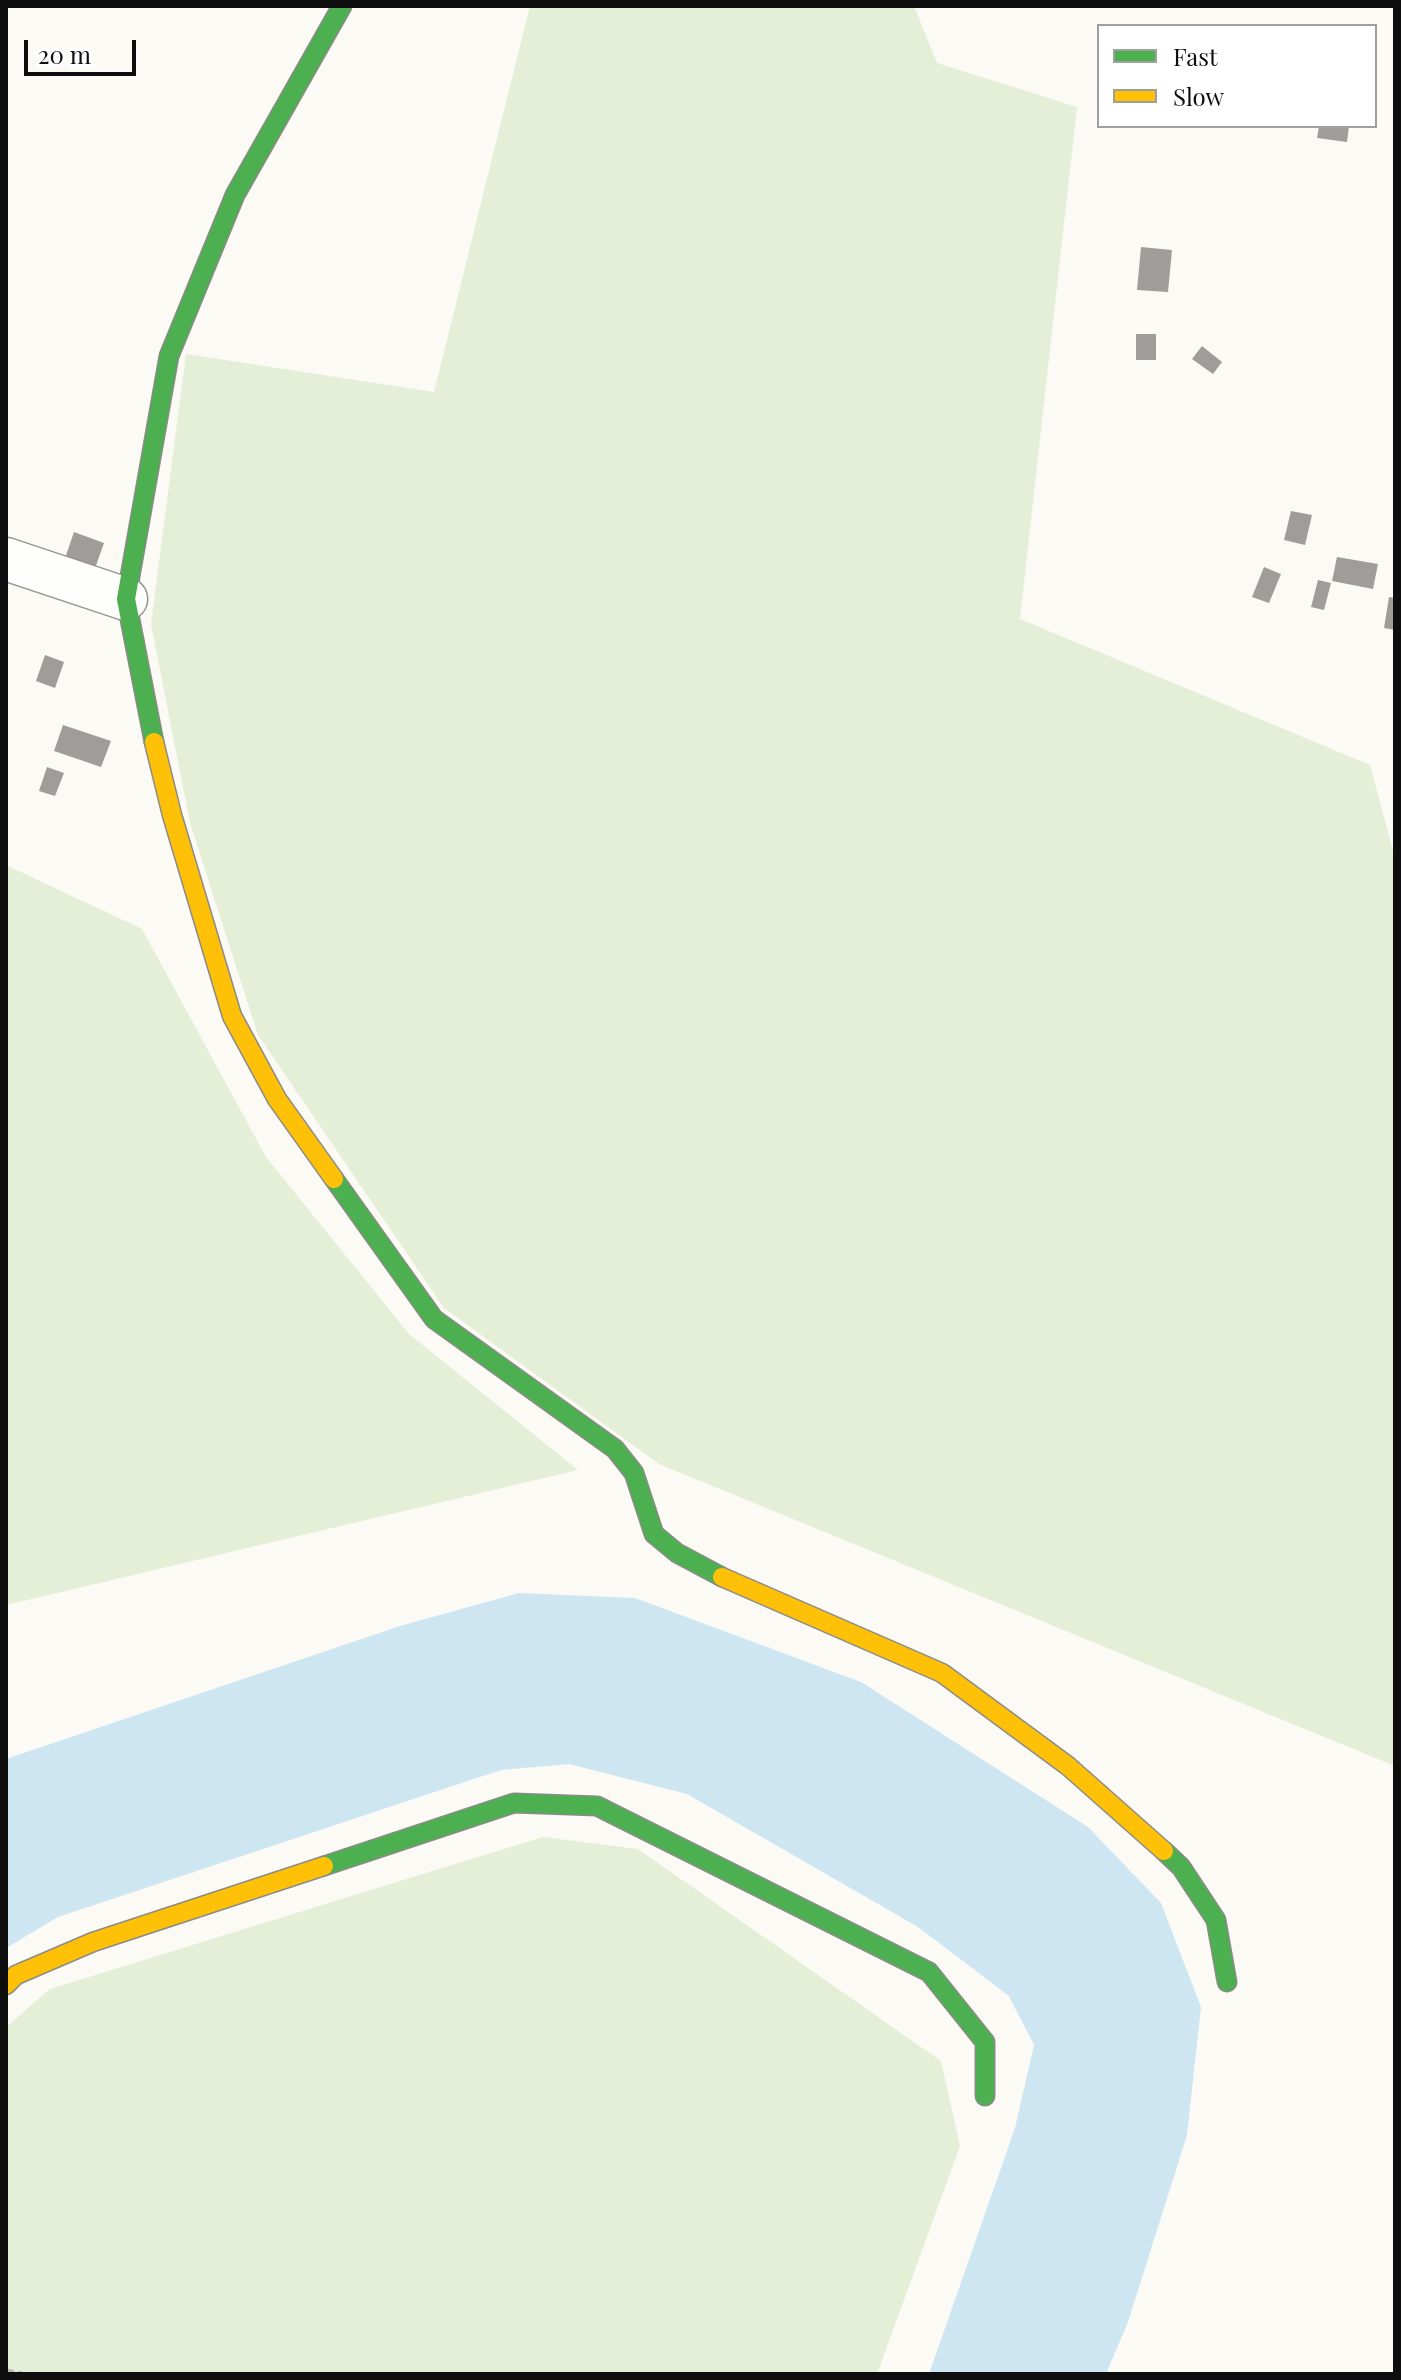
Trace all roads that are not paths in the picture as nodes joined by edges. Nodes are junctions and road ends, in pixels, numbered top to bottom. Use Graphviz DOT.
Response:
graph roads {
  1 [pos="342,6"];
  2 [pos="6,559"];
  3 [pos="126,599"];
  4 [pos="1227,1982"];
  5 [pos="6,1985"];
  6 [pos="985,2096"];
  1 -- 3 [label="street"];
  2 -- 3 [label="street"];
  3 -- 4 [label="street"];
  5 -- 6 [label="street"];
}
